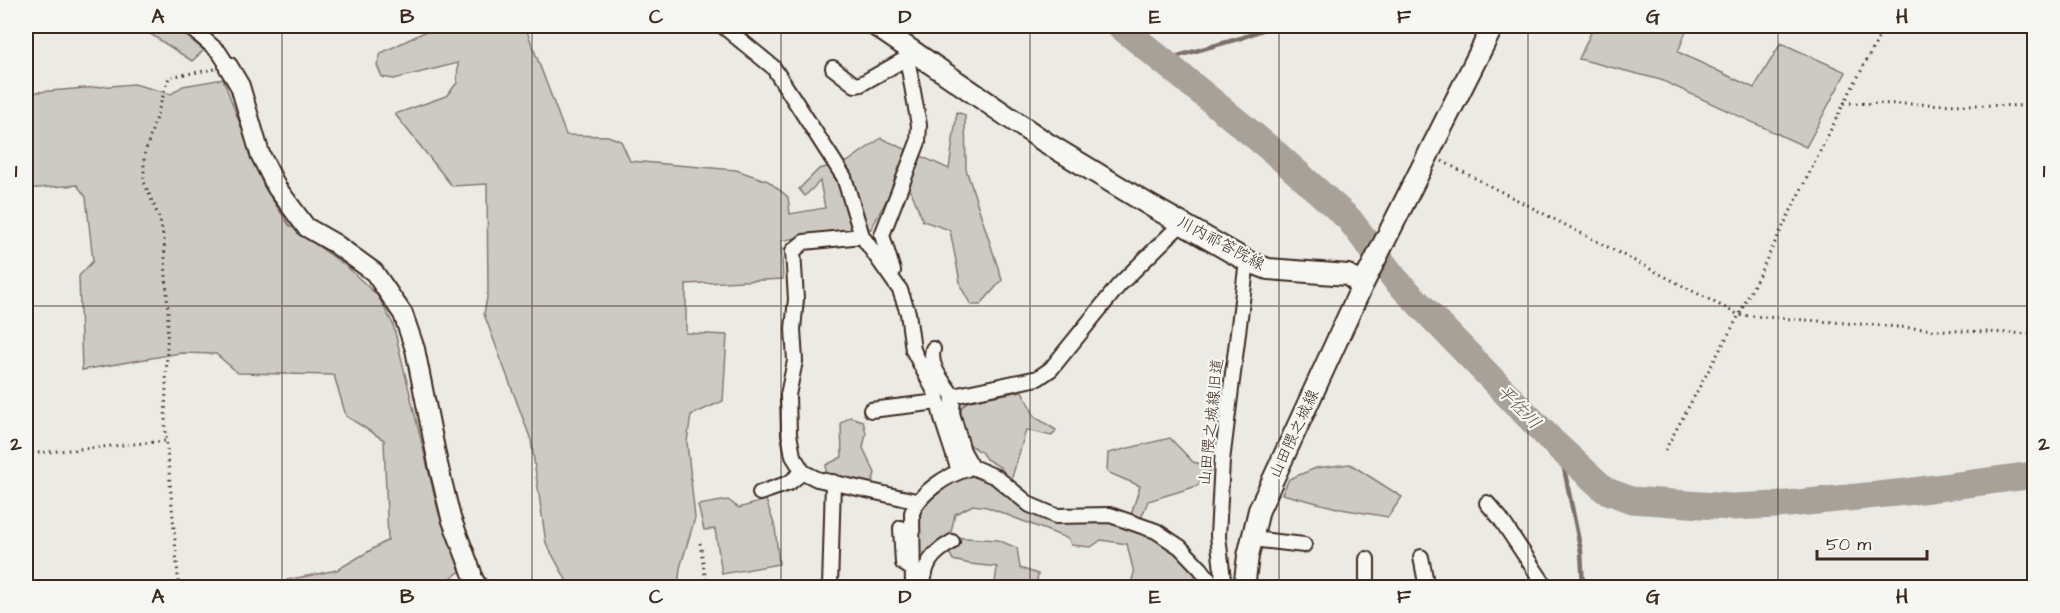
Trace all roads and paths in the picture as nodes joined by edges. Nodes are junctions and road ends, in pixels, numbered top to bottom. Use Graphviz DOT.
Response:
graph roads {
  1 [pos="189,26"];
  2 [pos="723,26"];
  3 [pos="880,26"];
  4 [pos="1493,26"];
  5 [pos="1885,26"];
  6 [pos="909,54"];
  7 [pos="228,66"];
  8 [pos="833,68"];
  9 [pos="1844,103"];
  10 [pos="2034,106"];
  11 [pos="1429,154"];
  12 [pos="1182,223"];
  13 [pos="862,236"];
  14 [pos="1247,261"];
  15 [pos="1366,279"];
  16 [pos="900,290"];
  17 [pos="1739,315"];
  18 [pos="2034,334"];
  19 [pos="933,349"];
  20 [pos="953,396"];
  21 [pos="938,402"];
  22 [pos="871,410"];
  23 [pos="166,441"];
  24 [pos="1665,450"];
  25 [pos="26,454"];
  26 [pos="966,469"];
  27 [pos="803,472"];
  28 [pos="833,482"];
  29 [pos="760,494"];
  30 [pos="916,501"];
  31 [pos="1487,503"];
  32 [pos="901,528"];
  33 [pos="1252,539"];
  34 [pos="951,542"];
  35 [pos="700,543"];
  36 [pos="1305,544"];
  37 [pos="1421,557"];
  38 [pos="1367,559"];
  39 [pos="912,569"];
  40 [pos="477,580"];
  41 [pos="179,588"];
  42 [pos="707,588"];
  43 [pos="830,588"];
  44 [pos="913,588"];
  45 [pos="923,588"];
  46 [pos="1215,588"];
  47 [pos="1224,588"];
  48 [pos="1244,588"];
  49 [pos="1367,588"];
  50 [pos="1427,588"];
  51 [pos="1541,588"];
  1 -- 7 [label="street"];
  2 -- 13 [label="street"];
  3 -- 6 [label="main road, 川内祁答院線"];
  4 -- 11 [label="main road"];
  5 -- 9 [label="path"];
  6 -- 8 [label="street"];
  6 -- 12 [label="main road, 川内祁答院線"];
  6 -- 16 [label="street"];
  7 -- 23 [label="path"];
  7 -- 40 [label="street"];
  9 -- 10 [label="path"];
  9 -- 17 [label="path"];
  11 -- 15 [label="main road"];
  11 -- 17 [label="path"];
  12 -- 14 [label="main road, 川内祁答院線"];
  12 -- 20 [label="street"];
  13 -- 16 [label="street"];
  13 -- 27 [label="street"];
  14 -- 15 [label="main road, 川内祁答院線"];
  14 -- 47 [label="street, 山田隈之城線旧道"];
  15 -- 33 [label="main road, 山田隈之城線"];
  16 -- 21 [label="street"];
  17 -- 18 [label="path"];
  17 -- 24 [label="path"];
  19 -- 20 [label="street"];
  20 -- 26 [label="street"];
  21 -- 22 [label="street"];
  21 -- 26 [label="street"];
  23 -- 25 [label="path"];
  23 -- 41 [label="path"];
  26 -- 30 [label="street"];
  26 -- 46 [label="street"];
  27 -- 28 [label="street"];
  27 -- 29 [label="street"];
  28 -- 30 [label="street"];
  28 -- 43 [label="street"];
  30 -- 39 [label="street"];
  31 -- 51 [label="street"];
  32 -- 39 [label="street"];
  33 -- 36 [label="street"];
  33 -- 48 [label="main road, 山田隈之城線"];
  34 -- 45 [label="street"];
  35 -- 42 [label="path"];
  37 -- 50 [label="street"];
  38 -- 49 [label="street"];
  39 -- 44 [label="street"];
}
